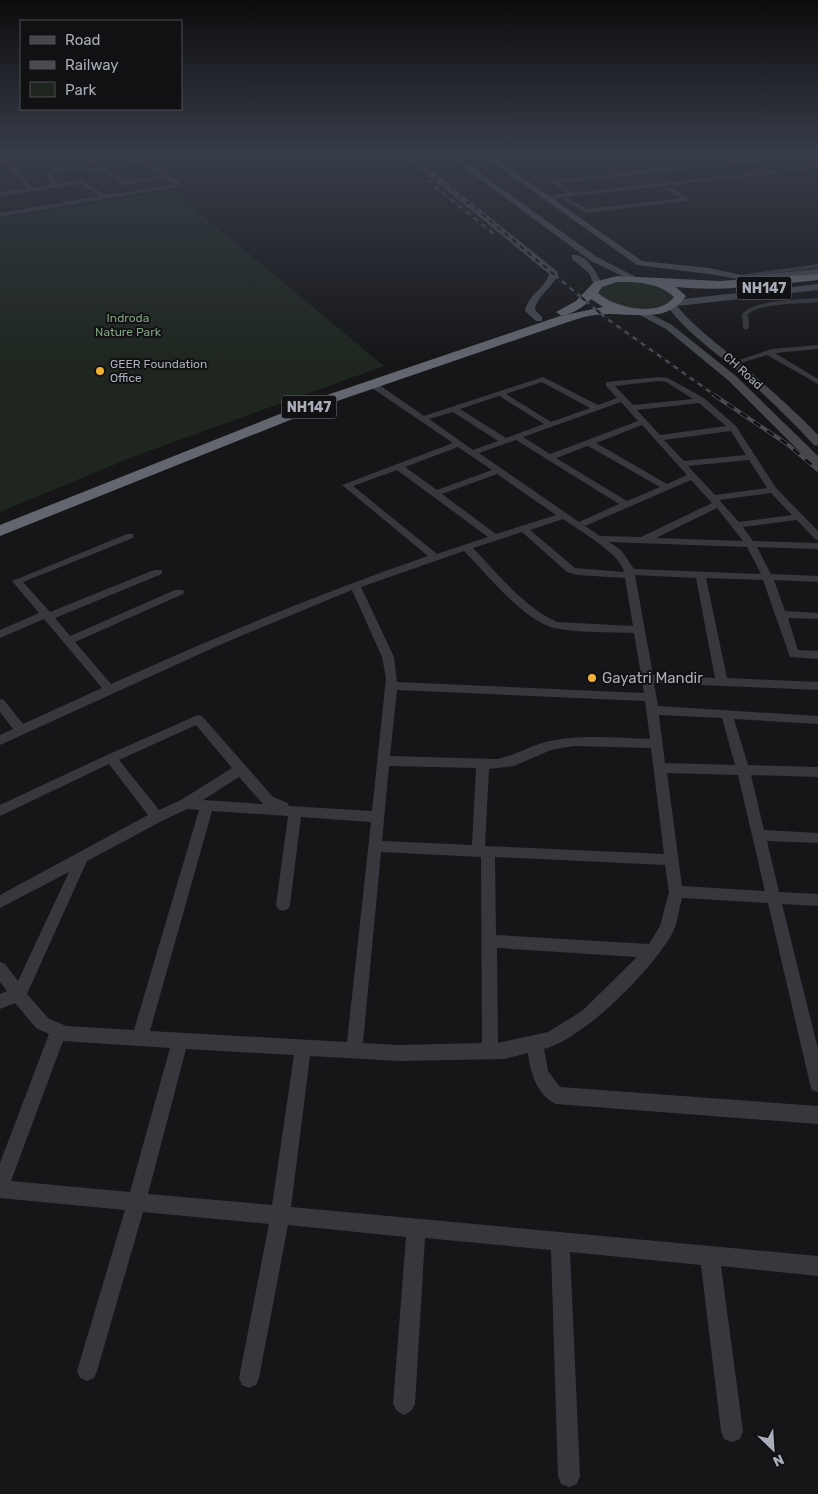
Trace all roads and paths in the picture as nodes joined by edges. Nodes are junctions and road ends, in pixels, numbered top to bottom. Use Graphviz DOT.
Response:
graph roads {
  1 [pos="490,222"];
  2 [pos="528,222"];
  3 [pos="542,222"];
  4 [pos="583,222"];
  5 [pos="592,228"];
  6 [pos="587,239"];
  7 [pos="608,239"];
  8 [pos="581,250"];
  9 [pos="818,266"];
  10 [pos="818,272"];
  11 [pos="734,276"];
  12 [pos="818,277"];
  13 [pos="639,279"];
  14 [pos="748,281"];
  15 [pos="818,282"];
  16 [pos="595,287"];
  17 [pos="818,287"];
  18 [pos="818,300"];
  19 [pos="675,303"];
  20 [pos="632,311"];
  21 [pos="539,319"];
  22 [pos="746,328"];
  23 [pos="818,347"];
  24 [pos="768,352"];
  25 [pos="734,363"];
  26 [pos="818,371"];
  27 [pos="798,372"];
  28 [pos="818,382"];
  29 [pos="372,384"];
  30 [pos="500,393"];
  31 [pos="622,399"];
  32 [pos="701,400"];
  33 [pos="597,408"];
  34 [pos="630,408"];
  35 [pos="454,409"];
  36 [pos="422,419"];
  37 [pos="643,422"];
  38 [pos="551,424"];
  39 [pos="733,428"];
  40 [pos="517,437"];
  41 [pos="659,438"];
  42 [pos="505,441"];
  43 [pos="818,442"];
  44 [pos="590,443"];
  45 [pos="458,444"];
  46 [pos="472,454"];
  47 [pos="751,456"];
  48 [pos="550,457"];
  49 [pos="818,463"];
  50 [pos="682,464"];
  51 [pos="398,466"];
  52 [pos="496,471"];
  53 [pos="693,476"];
  54 [pos="666,487"];
  55 [pos="773,490"];
  56 [pos="435,494"];
  57 [pos="716,501"];
  58 [pos="626,504"];
  59 [pos="562,516"];
  60 [pos="800,517"];
  61 [pos="0,518"];
  62 [pos="737,525"];
  63 [pos="577,526"];
  64 [pos="524,529"];
  65 [pos="0,531"];
  66 [pos="130,536"];
  67 [pos="818,537"];
  68 [pos="495,538"];
  69 [pos="596,539"];
  70 [pos="642,540"];
  71 [pos="753,545"];
  72 [pos="818,546"];
  73 [pos="467,548"];
  74 [pos="436,558"];
  75 [pos="158,572"];
  76 [pos="629,574"];
  77 [pos="700,574"];
  78 [pos="768,577"];
  79 [pos="818,579"];
  80 [pos="355,585"];
  81 [pos="179,592"];
  82 [pos="780,614"];
  83 [pos="47,616"];
  84 [pos="818,616"];
  85 [pos="639,630"];
  86 [pos="0,634"];
  87 [pos="68,640"];
  88 [pos="818,655"];
  89 [pos="648,679"];
  90 [pos="722,682"];
  91 [pos="391,686"];
  92 [pos="818,686"];
  93 [pos="110,690"];
  94 [pos="0,703"];
  95 [pos="651,704"];
  96 [pos="727,715"];
  97 [pos="818,720"];
  98 [pos="20,730"];
  99 [pos="0,740"];
  100 [pos="656,744"];
  101 [pos="111,758"];
  102 [pos="384,761"];
  103 [pos="483,763"];
  104 [pos="660,768"];
  105 [pos="241,770"];
  106 [pos="743,770"];
  107 [pos="818,772"];
  108 [pos="186,804"];
  109 [pos="208,805"];
  110 [pos="0,811"];
  111 [pos="294,811"];
  112 [pos="157,817"];
  113 [pos="378,817"];
  114 [pos="758,835"];
  115 [pos="818,838"];
  116 [pos="375,846"];
  117 [pos="483,852"];
  118 [pos="82,858"];
  119 [pos="672,860"];
  120 [pos="676,892"];
  121 [pos="773,897"];
  122 [pos="818,900"];
  123 [pos="0,902"];
  124 [pos="283,906"];
  125 [pos="489,941"];
  126 [pos="653,951"];
  127 [pos="0,969"];
  128 [pos="17,994"];
  129 [pos="0,1002"];
  130 [pos="58,1030"];
  131 [pos="812,1035"];
  132 [pos="140,1038"];
  133 [pos="180,1041"];
  134 [pos="534,1044"];
  135 [pos="303,1048"];
  136 [pos="354,1051"];
  137 [pos="490,1051"];
  138 [pos="818,1084"];
  139 [pos="818,1115"];
  140 [pos="0,1188"];
  141 [pos="137,1202"];
  142 [pos="280,1216"];
  143 [pos="416,1228"];
  144 [pos="560,1242"];
  145 [pos="710,1256"];
  146 [pos="818,1266"];
  147 [pos="87,1371"];
  148 [pos="249,1378"];
  149 [pos="404,1404"];
  150 [pos="732,1431"];
  151 [pos="569,1476"];
  1 -- 21 [label="street"];
  2 -- 16 [label="street"];
  3 -- 8 [label="street"];
  4 -- 5 [label="street"];
  5 -- 6 [label="street"];
  5 -- 7 [label="street"];
  6 -- 7 [label="street"];
  6 -- 8 [label="street"];
  7 -- 11 [label="street"];
  8 -- 13 [label="street"];
  9 -- 11 [label="street"];
  10 -- 14 [label="street"];
  11 -- 14 [label="street"];
  12 -- 14 [label="highway, NH147"];
  13 -- 14 [label="highway, NH147"];
  13 -- 16 [label="highway, NH147"];
  13 -- 19 [label="highway, NH147"];
  15 -- 19 [label="highway, NH147"];
  16 -- 20 [label="highway, NH147"];
  16 -- 21 [label="highway, NH147"];
  17 -- 19 [label="street"];
  18 -- 22 [label="street"];
  19 -- 20 [label="highway, NH147"];
  19 -- 25 [label="street, CH Road"];
  20 -- 29 [label="highway, NH147"];
  20 -- 49 [label="street, CH Road"];
  21 -- 61 [label="highway, NH147"];
  23 -- 24 [label="street"];
  24 -- 25 [label="street"];
  24 -- 27 [label="street"];
  25 -- 43 [label="street, CH Road"];
  26 -- 27 [label="street"];
  27 -- 28 [label="street"];
  29 -- 36 [label="street"];
  29 -- 65 [label="highway, NH147"];
  30 -- 33 [label="street"];
  30 -- 35 [label="street"];
  30 -- 38 [label="street"];
  31 -- 32 [label="street"];
  31 -- 33 [label="street"];
  31 -- 34 [label="street"];
  32 -- 34 [label="street"];
  32 -- 39 [label="street"];
  33 -- 38 [label="street"];
  34 -- 37 [label="street"];
  35 -- 36 [label="street"];
  35 -- 42 [label="street"];
  36 -- 45 [label="street"];
  37 -- 41 [label="street"];
  37 -- 44 [label="street"];
  38 -- 40 [label="street"];
  39 -- 41 [label="street"];
  39 -- 47 [label="street"];
  40 -- 42 [label="street"];
  40 -- 48 [label="street"];
  41 -- 50 [label="street"];
  42 -- 46 [label="street"];
  44 -- 48 [label="street"];
  44 -- 54 [label="street"];
  45 -- 46 [label="street"];
  45 -- 51 [label="street"];
  46 -- 52 [label="street"];
  47 -- 50 [label="street"];
  47 -- 55 [label="street"];
  48 -- 58 [label="street"];
  50 -- 53 [label="street"];
  51 -- 56 [label="street"];
  51 -- 74 [label="street"];
  52 -- 56 [label="street"];
  52 -- 59 [label="street"];
  53 -- 54 [label="street"];
  53 -- 57 [label="street"];
  54 -- 58 [label="street"];
  55 -- 57 [label="street"];
  55 -- 60 [label="street"];
  56 -- 68 [label="street"];
  57 -- 62 [label="street"];
  57 -- 70 [label="street"];
  58 -- 63 [label="street"];
  59 -- 63 [label="street"];
  59 -- 64 [label="street"];
  60 -- 62 [label="street"];
  60 -- 67 [label="street"];
  62 -- 71 [label="street"];
  63 -- 69 [label="street"];
  64 -- 68 [label="street"];
  64 -- 76 [label="street"];
  66 -- 83 [label="street"];
  68 -- 73 [label="street"];
  69 -- 70 [label="street"];
  69 -- 76 [label="street"];
  70 -- 71 [label="street"];
  71 -- 72 [label="street"];
  71 -- 78 [label="street"];
  73 -- 74 [label="street"];
  73 -- 85 [label="street"];
  74 -- 80 [label="street"];
  75 -- 83 [label="street"];
  76 -- 77 [label="street"];
  76 -- 85 [label="street"];
  77 -- 78 [label="street"];
  77 -- 90 [label="street"];
  78 -- 79 [label="street"];
  78 -- 82 [label="street"];
  80 -- 91 [label="street"];
  80 -- 93 [label="street"];
  81 -- 87 [label="street"];
  82 -- 84 [label="street"];
  82 -- 88 [label="street"];
  83 -- 86 [label="street"];
  83 -- 87 [label="street"];
  85 -- 89 [label="street"];
  87 -- 93 [label="street"];
  89 -- 90 [label="street"];
  89 -- 95 [label="street"];
  90 -- 92 [label="street"];
  91 -- 95 [label="street"];
  91 -- 102 [label="street"];
  93 -- 98 [label="street"];
  94 -- 98 [label="street"];
  95 -- 96 [label="street"];
  95 -- 100 [label="street"];
  96 -- 97 [label="street"];
  96 -- 106 [label="street"];
  98 -- 99 [label="street"];
  100 -- 103 [label="street"];
  100 -- 104 [label="street"];
  101 -- 105 [label="street"];
  101 -- 110 [label="street"];
  101 -- 112 [label="street"];
  102 -- 103 [label="street"];
  102 -- 113 [label="street"];
  103 -- 117 [label="street"];
  104 -- 106 [label="street"];
  104 -- 119 [label="street"];
  105 -- 108 [label="street"];
  105 -- 111 [label="street"];
  106 -- 107 [label="street"];
  106 -- 114 [label="street"];
  108 -- 109 [label="street"];
  108 -- 112 [label="street"];
  109 -- 111 [label="street"];
  109 -- 132 [label="street"];
  111 -- 113 [label="street"];
  111 -- 124 [label="street"];
  112 -- 118 [label="street"];
  113 -- 116 [label="street"];
  114 -- 115 [label="street"];
  114 -- 121 [label="street"];
  116 -- 117 [label="street"];
  116 -- 136 [label="street"];
  117 -- 119 [label="street"];
  117 -- 125 [label="street"];
  118 -- 123 [label="street"];
  118 -- 128 [label="street"];
  119 -- 120 [label="street"];
  120 -- 121 [label="street"];
  120 -- 126 [label="street"];
  121 -- 122 [label="street"];
  121 -- 131 [label="street"];
  125 -- 126 [label="street"];
  125 -- 137 [label="street"];
  126 -- 134 [label="street"];
  127 -- 128 [label="street"];
  128 -- 129 [label="street"];
  128 -- 130 [label="street"];
  130 -- 132 [label="street"];
  130 -- 140 [label="street"];
  131 -- 138 [label="street"];
  132 -- 133 [label="street"];
  133 -- 135 [label="street"];
  133 -- 141 [label="street"];
  134 -- 137 [label="street"];
  134 -- 139 [label="street"];
  135 -- 136 [label="street"];
  135 -- 142 [label="street"];
  136 -- 137 [label="street"];
  140 -- 141 [label="street"];
  141 -- 142 [label="street"];
  141 -- 147 [label="street"];
  142 -- 143 [label="street"];
  142 -- 148 [label="street"];
  143 -- 144 [label="street"];
  143 -- 149 [label="street"];
  144 -- 145 [label="street"];
  144 -- 151 [label="street"];
  145 -- 146 [label="street"];
  145 -- 150 [label="street"];
}
